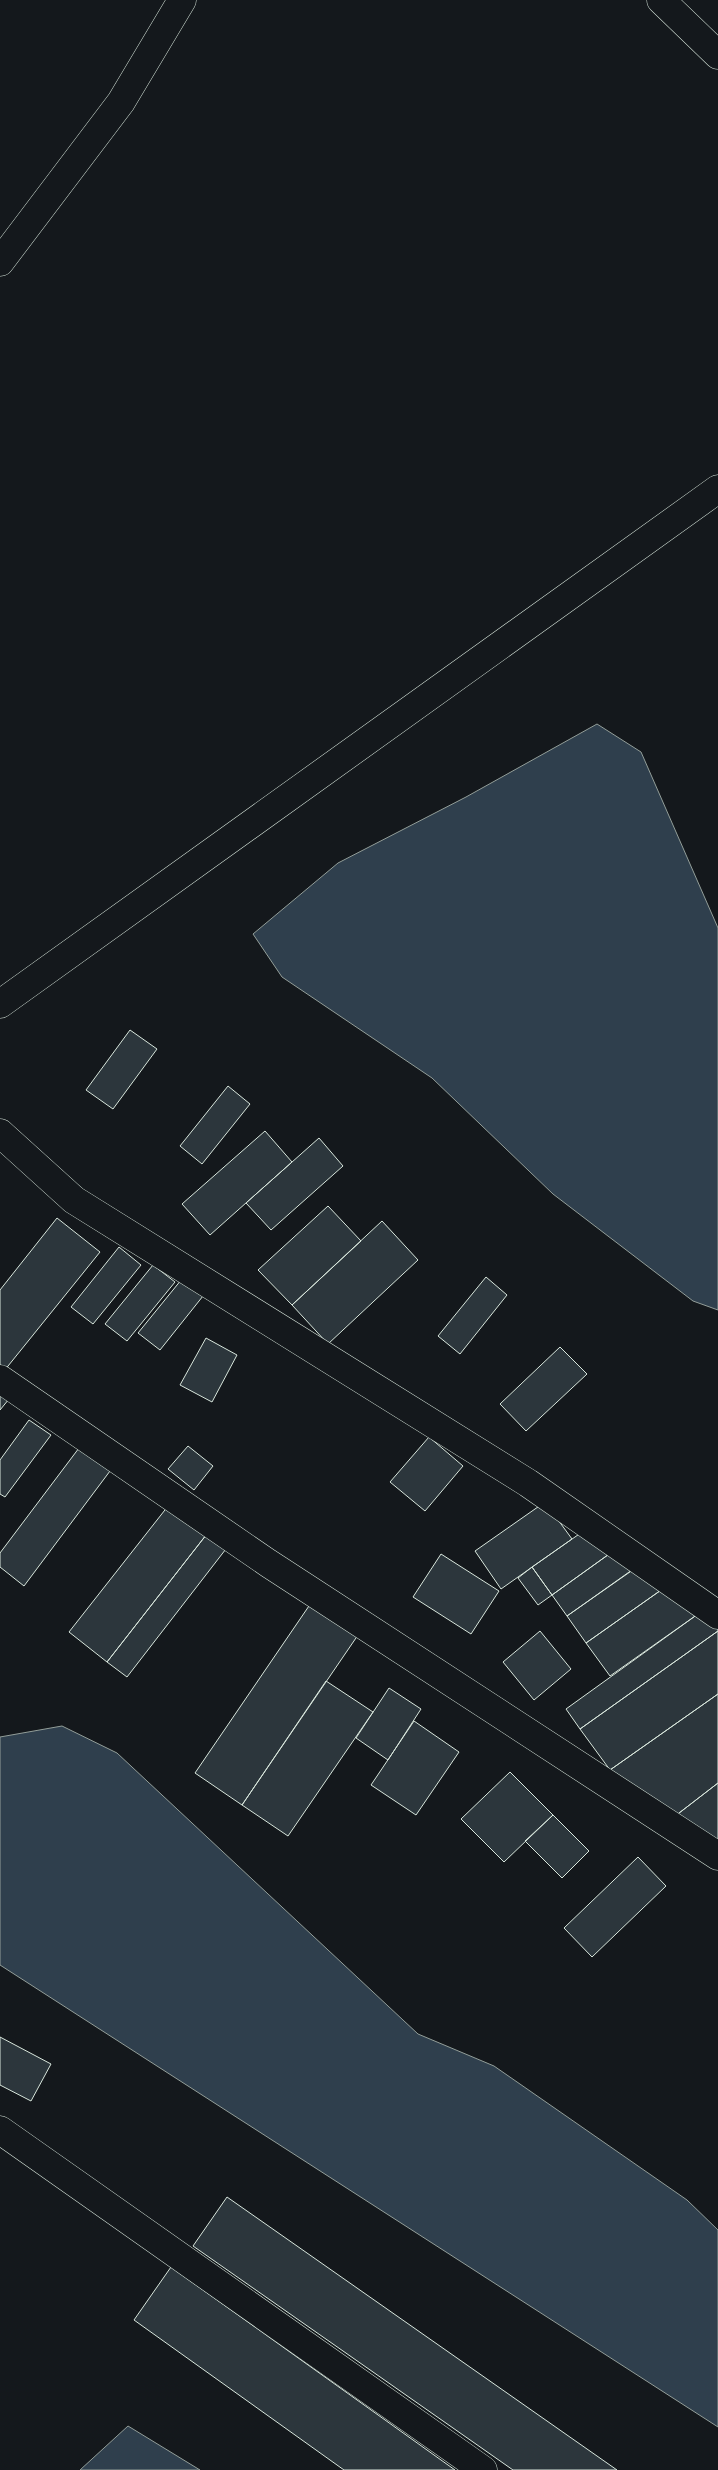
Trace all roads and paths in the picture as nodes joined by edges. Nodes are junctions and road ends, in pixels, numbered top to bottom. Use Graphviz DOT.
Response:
graph roads {
  1 [pos="182,0"];
  2 [pos="661,0"];
  3 [pos="718,55"];
  4 [pos="0,262"];
  5 [pos="718,489"];
  6 [pos="0,1004"];
  7 [pos="0,1133"];
  8 [pos="0,1379"];
  9 [pos="718,1615"];
  10 [pos="718,1856"];
  11 [pos="0,2130"];
  12 [pos="483,2470"];
  1 -- 4 [label="street"];
  2 -- 3 [label="street"];
  5 -- 6 [label="street"];
  7 -- 9 [label="street"];
  8 -- 10 [label="street"];
  11 -- 12 [label="street"];
}
